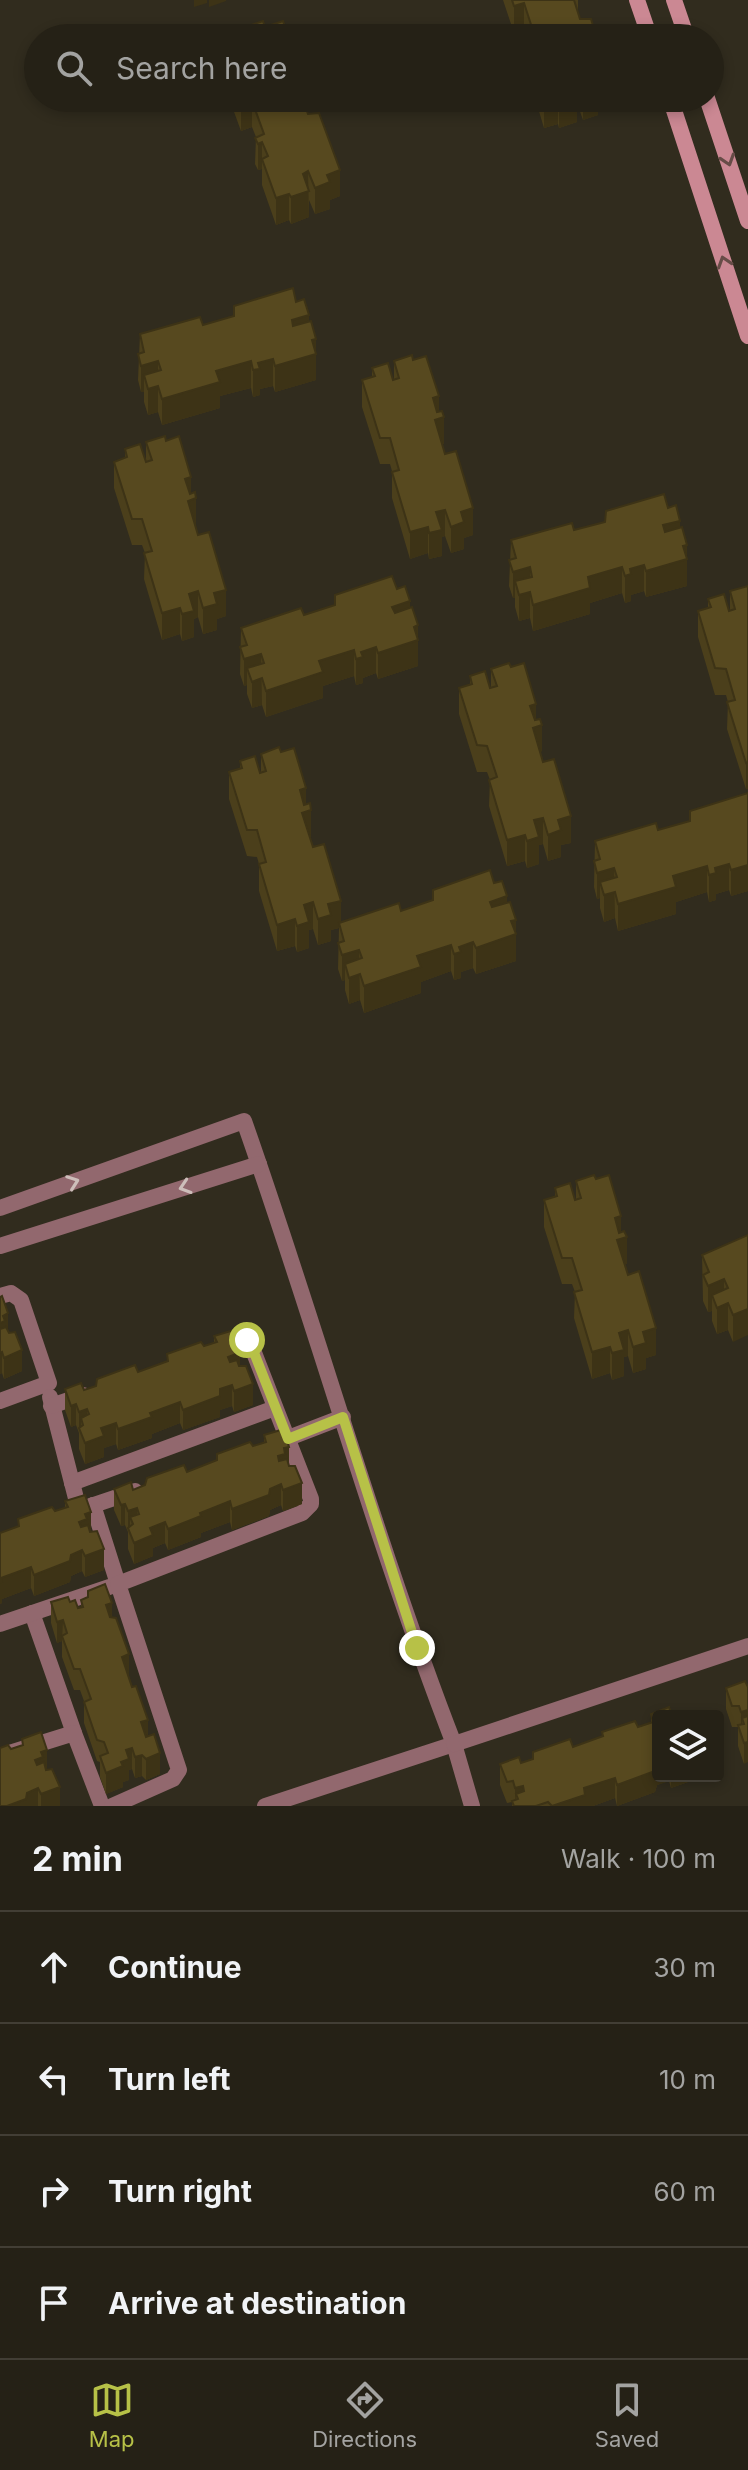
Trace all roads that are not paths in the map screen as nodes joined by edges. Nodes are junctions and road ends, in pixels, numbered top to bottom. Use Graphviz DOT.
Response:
graph roads {
  1 [pos="637,0"];
  2 [pos="674,0"];
  3 [pos="645,24"];
  4 [pos="682,24"];
  5 [pos="675,112"];
  6 [pos="712,112"];
  7 [pos="748,221"];
  8 [pos="748,336"];
  9 [pos="259,1164"];
  10 [pos="0,1208"];
  11 [pos="0,1246"];
  12 [pos="0,1296"];
  13 [pos="199,1356"];
  14 [pos="49,1383"];
  15 [pos="95,1391"];
  16 [pos="0,1401"];
  17 [pos="51,1406"];
  18 [pos="275,1408"];
  19 [pos="343,1417"];
  20 [pos="288,1439"];
  21 [pos="258,1449"];
  22 [pos="72,1483"];
  23 [pos="153,1484"];
  24 [pos="86,1507"];
  25 [pos="53,1518"];
  26 [pos="118,1584"];
  27 [pos="32,1613"];
  28 [pos="0,1624"];
  29 [pos="748,1646"];
  30 [pos="74,1733"];
  31 [pos="454,1744"];
  32 [pos="0,1756"];
  33 [pos="102,1806"];
  34 [pos="112,1806"];
  35 [pos="265,1806"];
  36 [pos="472,1806"];
  1 -- 3 [label="main road"];
  2 -- 4 [label="main road"];
  8 -- 5 [label="main road, one-way"];
  6 -- 7 [label="main road, one-way"];
  10 -- 9 [label="street, one-way"];
  9 -- 11 [label="street, one-way"];
  9 -- 19 [label="street"];
  12 -- 14 [label="street"];
  13 -- 18 [label="street"];
  14 -- 16 [label="street"];
  14 -- 17 [label="street"];
  15 -- 17 [label="street"];
  17 -- 22 [label="street"];
  18 -- 20 [label="street"];
  18 -- 22 [label="street"];
  19 -- 20 [label="street"];
  19 -- 31 [label="street"];
  20 -- 21 [label="street"];
  20 -- 26 [label="street"];
  22 -- 24 [label="street"];
  23 -- 24 [label="street"];
  24 -- 25 [label="street"];
  24 -- 26 [label="street"];
  26 -- 27 [label="street"];
  26 -- 34 [label="street"];
  27 -- 28 [label="street"];
  27 -- 30 [label="street"];
  29 -- 31 [label="street"];
  30 -- 32 [label="street"];
  30 -- 33 [label="street"];
  31 -- 35 [label="street"];
  31 -- 36 [label="street"];
}
